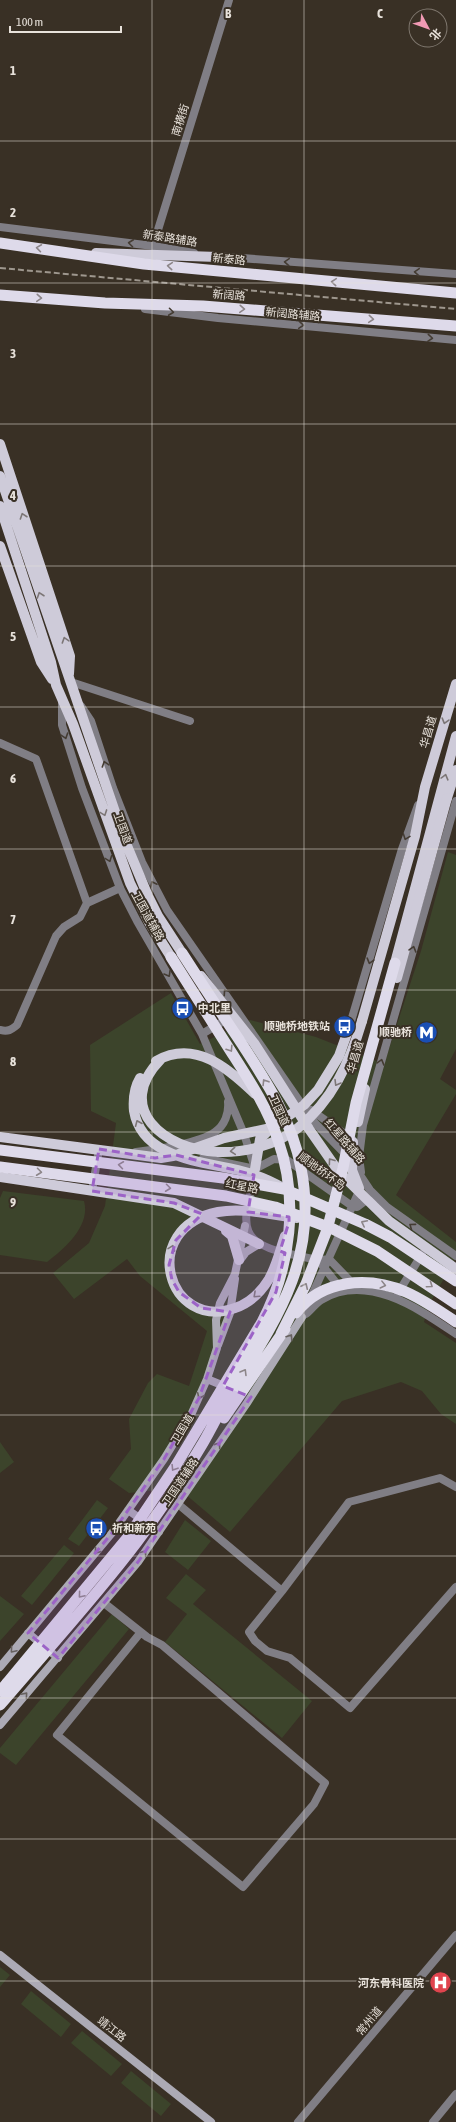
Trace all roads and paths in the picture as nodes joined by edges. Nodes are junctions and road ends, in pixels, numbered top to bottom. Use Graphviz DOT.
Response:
graph roads {
  1 [pos="229,0"];
  2 [pos="0,227"];
  3 [pos="0,243"];
  4 [pos="153,246"];
  5 [pos="78,253"];
  6 [pos="218,257"];
  7 [pos="456,274"];
  8 [pos="456,293"];
  9 [pos="0,295"];
  10 [pos="105,302"];
  11 [pos="456,326"];
  12 [pos="456,340"];
  13 [pos="0,444"];
  14 [pos="3,459"];
  15 [pos="0,476"];
  16 [pos="0,506"];
  17 [pos="0,546"];
  18 [pos="70,680"];
  19 [pos="456,684"];
  20 [pos="56,685"];
  21 [pos="62,698"];
  22 [pos="77,698"];
  23 [pos="190,721"];
  24 [pos="456,736"];
  25 [pos="0,743"];
  26 [pos="456,770"];
  27 [pos="426,787"];
  28 [pos="452,800"];
  29 [pos="120,888"];
  30 [pos="87,902"];
  31 [pos="182,953"];
  32 [pos="171,957"];
  33 [pos="394,963"];
  34 [pos="239,1011"];
  35 [pos="349,1028"];
  36 [pos="0,1030"];
  37 [pos="202,1034"];
  38 [pos="161,1058"];
  39 [pos="228,1099"];
  40 [pos="260,1099"];
  41 [pos="304,1104"];
  42 [pos="224,1122"];
  43 [pos="271,1128"];
  44 [pos="244,1134"];
  45 [pos="0,1137"];
  46 [pos="213,1139"];
  47 [pos="360,1145"];
  48 [pos="99,1149"];
  49 [pos="0,1150"];
  50 [pos="128,1153"];
  51 [pos="181,1154"];
  52 [pos="0,1167"];
  53 [pos="255,1169"];
  54 [pos="0,1177"];
  55 [pos="363,1181"];
  56 [pos="284,1189"];
  57 [pos="92,1190"];
  58 [pos="364,1197"];
  59 [pos="352,1206"];
  60 [pos="387,1207"];
  61 [pos="311,1219"];
  62 [pos="289,1222"];
  63 [pos="220,1226"];
  64 [pos="245,1226"];
  65 [pos="243,1237"];
  66 [pos="431,1239"];
  67 [pos="259,1244"];
  68 [pos="456,1256"];
  69 [pos="329,1259"];
  70 [pos="239,1260"];
  71 [pos="319,1261"];
  72 [pos="325,1268"];
  73 [pos="456,1270"];
  74 [pos="235,1274"];
  75 [pos="456,1281"];
  76 [pos="359,1291"];
  77 [pos="345,1292"];
  78 [pos="395,1298"];
  79 [pos="456,1304"];
  80 [pos="302,1318"];
  81 [pos="456,1322"];
  82 [pos="281,1334"];
  83 [pos="456,1334"];
  84 [pos="217,1348"];
  85 [pos="207,1379"];
  86 [pos="251,1397"];
  87 [pos="204,1442"];
  88 [pos="456,1487"];
  89 [pos="178,1504"];
  90 [pos="128,1510"];
  91 [pos="159,1532"];
  92 [pos="456,1586"];
  93 [pos="282,1591"];
  94 [pos="104,1603"];
  95 [pos="141,1632"];
  96 [pos="28,1633"];
  97 [pos="58,1658"];
  98 [pos="0,1667"];
  99 [pos="0,1691"];
  100 [pos="0,1705"];
  101 [pos="0,1725"];
  102 [pos="456,1937"];
  103 [pos="0,1955"];
  104 [pos="0,1960"];
  105 [pos="456,2094"];
  106 [pos="204,2122"];
  107 [pos="211,2122"];
  108 [pos="300,2122"];
  109 [pos="433,2122"];
  1 -- 4 [label="street, 南横街"];
  4 -- 2 [label="street, 新泰路辅路, one-way"];
  5 -- 3 [label="highway, 新泰路, one-way"];
  4 -- 6 [label="street, 新泰路辅路"];
  5 -- 6 [label="main road"];
  8 -- 5 [label="highway, 新泰路, one-way"];
  7 -- 6 [label="street, 新泰路辅路, one-way"];
  9 -- 10 [label="highway, 新阔路, one-way"];
  10 -- 11 [label="highway, 新阔路, one-way"];
  10 -- 12 [label="street, 新阔路辅路, one-way"];
  13 -- 14 [label="main road"];
  18 -- 14 [label="main road, one-way"];
  18 -- 15 [label="main road, 卫国道, one-way"];
  16 -- 20 [label="main road, 卫国道"];
  17 -- 20 [label="main road"];
  18 -- 22 [label="main road, 卫国道"];
  18 -- 23 [label="street"];
  19 -- 27 [label="main road, 华昌道, one-way"];
  20 -- 21 [label="main road, 卫国道"];
  21 -- 29 [label="street, 卫国道辅路, one-way"];
  21 -- 32 [label="main road, 卫国道, one-way"];
  22 -- 31 [label="main road, 卫国道"];
  34 -- 22 [label="street, 卫国道辅路, one-way"];
  33 -- 24 [label="main road, 华昌道, one-way"];
  25 -- 30 [label="street"];
  26 -- 28 [label="main road"];
  27 -- 35 [label="street, 华昌道, one-way"];
  27 -- 38 [label="main road, 华昌道, one-way, bridge"];
  47 -- 28 [label="street, one-way"];
  28 -- 58 [label="main road, bridge"];
  29 -- 30 [label="street"];
  29 -- 37 [label="street, 卫国道辅路, one-way"];
  30 -- 36 [label="street"];
  58 -- 31 [label="main road, one-way, bridge"];
  87 -- 31 [label="highway, 卫国道, one-way, bridge"];
  32 -- 40 [label="highway, 卫国道, one-way, bridge"];
  82 -- 33 [label="highway, 华昌道, one-way, bridge"];
  34 -- 37 [label="street"];
  34 -- 41 [label="street, 卫国道辅路"];
  35 -- 41 [label="main road"];
  37 -- 39 [label="street, 卫国道辅路"];
  38 -- 40 [label="main road, bridge"];
  56 -- 38 [label="main road, one-way, bridge"];
  39 -- 42 [label="street"];
  39 -- 44 [label="street, 卫国道辅路"];
  40 -- 62 [label="highway, 卫国道, bridge"];
  41 -- 43 [label="main road"];
  41 -- 47 [label="street"];
  41 -- 55 [label="street, 红星路辅路"];
  42 -- 46 [label="street"];
  42 -- 46 [label="street"];
  43 -- 44 [label="main road"];
  43 -- 53 [label="main road"];
  44 -- 46 [label="main road"];
  44 -- 53 [label="street, 卫国道辅路"];
  45 -- 48 [label="main road"];
  46 -- 50 [label="street"];
  46 -- 51 [label="main road"];
  47 -- 55 [label="street"];
  48 -- 50 [label="main road"];
  48 -- 57 [label="street"];
  56 -- 49 [label="highway, 红星路, one-way, bridge"];
  50 -- 51 [label="main road"];
  51 -- 53 [label="street"];
  52 -- 61 [label="highway, 红星路, one-way, bridge"];
  53 -- 59 [label="street, 顺驰桥环岛"];
  53 -- 64 [label="street"];
  54 -- 57 [label="main road"];
  55 -- 59 [label="street, 顺驰桥环岛"];
  55 -- 60 [label="street, 红星路辅路"];
  75 -- 56 [label="highway, 红星路, one-way, bridge"];
  57 -- 63 [label="main road"];
  58 -- 73 [label="main road, bridge"];
  59 -- 60 [label="street, 红星路辅路"];
  59 -- 69 [label="street, 顺驰桥环岛"];
  66 -- 60 [label="street, 红星路辅路, one-way"];
  62 -- 61 [label="main road, one-way, bridge"];
  61 -- 79 [label="highway, 红星路, one-way, bridge"];
  62 -- 99 [label="highway, 卫国道, one-way, bridge"];
  63 -- 65 [label="main road"];
  63 -- 70 [label="main road"];
  64 -- 65 [label="main road"];
  64 -- 67 [label="street"];
  65 -- 67 [label="main road"];
  65 -- 70 [label="main road"];
  66 -- 68 [label="street, 红星路辅路"];
  66 -- 78 [label="street"];
  67 -- 70 [label="main road"];
  67 -- 71 [label="street"];
  69 -- 71 [label="street"];
  69 -- 72 [label="street, 顺驰桥环岛"];
  69 -- 76 [label="street"];
  70 -- 74 [label="main road"];
  71 -- 72 [label="street"];
  72 -- 77 [label="street"];
  72 -- 80 [label="street, 顺驰桥环岛"];
  74 -- 84 [label="main road"];
  74 -- 84 [label="main road"];
  76 -- 77 [label="street"];
  76 -- 78 [label="street"];
  77 -- 80 [label="street, 卫国道辅路"];
  78 -- 83 [label="street"];
  86 -- 80 [label="main road, 卫国道辅路, one-way"];
  82 -- 81 [label="highway, one-way, bridge"];
  82 -- 87 [label="highway, 卫国道, bridge"];
  84 -- 85 [label="main road"];
  85 -- 86 [label="main road"];
  85 -- 90 [label="main road, one-way"];
  89 -- 86 [label="main road, 卫国道辅路, one-way"];
  87 -- 100 [label="highway, 卫国道, bridge"];
  88 -- 93 [label="street"];
  89 -- 91 [label="main road, 卫国道辅路"];
  89 -- 93 [label="street"];
  90 -- 91 [label="main road"];
  90 -- 96 [label="main road, one-way"];
  94 -- 91 [label="main road, 卫国道辅路, one-way"];
  92 -- 93 [label="street"];
  94 -- 95 [label="street"];
  94 -- 97 [label="main road, 卫国道辅路"];
  95 -- 95 [label="street"];
  96 -- 97 [label="main road"];
  96 -- 98 [label="main road, one-way"];
  101 -- 97 [label="main road, 卫国道辅路, one-way"];
  102 -- 108 [label="street, 常州道"];
  103 -- 107 [label="main road, 靖江路"];
  104 -- 106 [label="main road, 靖江路"];
  105 -- 109 [label="street"];
}
